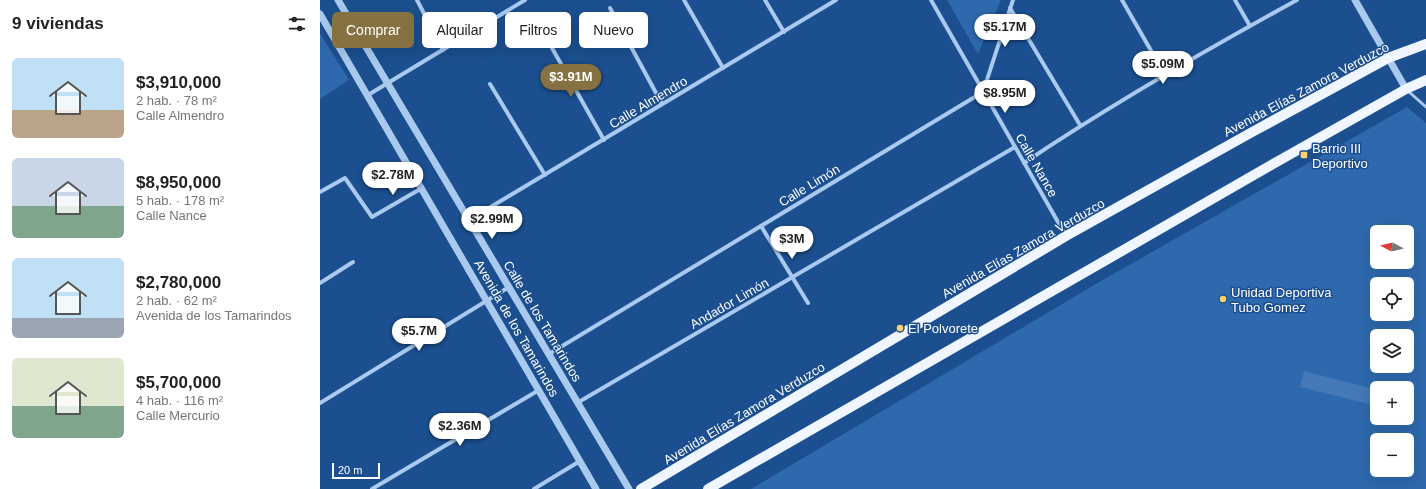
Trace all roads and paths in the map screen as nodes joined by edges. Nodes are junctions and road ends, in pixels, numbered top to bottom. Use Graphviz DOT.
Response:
graph roads {
  1 [pos="338,0"];
  2 [pos="417,0"];
  3 [pos="525,0"];
  4 [pos="684,0"];
  5 [pos="766,0"];
  6 [pos="836,0"];
  7 [pos="930,0"];
  8 [pos="1013,0"];
  9 [pos="1122,0"];
  10 [pos="1235,0"];
  11 [pos="1297,0"];
  12 [pos="1354,0"];
  13 [pos="517,2"];
  14 [pos="610,8"];
  15 [pos="1010,8"];
  16 [pos="320,14"];
  17 [pos="1250,26"];
  18 [pos="784,32"];
  19 [pos="1426,44"];
  20 [pos="552,48"];
  21 [pos="443,50"];
  22 [pos="1388,58"];
  23 [pos="723,68"];
  24 [pos="1165,75"];
  25 [pos="1426,80"];
  26 [pos="388,83"];
  27 [pos="490,84"];
  28 [pos="1406,89"];
  29 [pos="983,92"];
  30 [pos="368,95"];
  31 [pos="662,104"];
  32 [pos="1426,108"];
  33 [pos="1080,125"];
  34 [pos="604,140"];
  35 [pos="1015,147"];
  36 [pos="1024,163"];
  37 [pos="545,175"];
  38 [pos="422,188"];
  39 [pos="320,192"];
  40 [pos="469,220"];
  41 [pos="761,226"];
  42 [pos="1066,236"];
  43 [pos="353,262"];
  44 [pos="793,277"];
  45 [pos="320,283"];
  46 [pos="509,287"];
  47 [pos="486,301"];
  48 [pos="808,303"];
  49 [pos="549,354"];
  50 [pos="538,390"];
  51 [pos="320,403"];
  52 [pos="577,403"];
  53 [pos="580,461"];
  54 [pos="372,489"];
  55 [pos="534,489"];
  56 [pos="596,489"];
  57 [pos="629,489"];
  58 [pos="641,489"];
  59 [pos="708,489"];
  1 -- 26 [label="street, Calle de los Tamarindos"];
  2 -- 21 [label="street"];
  3 -- 13 [label="street"];
  4 -- 23 [label="street"];
  5 -- 18 [label="street"];
  6 -- 18 [label="street, Calle Almendro"];
  7 -- 29 [label="street, Calle Nance"];
  8 -- 15 [label="street"];
  9 -- 24 [label="street"];
  10 -- 17 [label="street"];
  11 -- 17 [label="street"];
  12 -- 22 [label="street"];
  13 -- 21 [label="street"];
  14 -- 31 [label="street"];
  15 -- 29 [label="street"];
  15 -- 33 [label="street"];
  16 -- 30 [label="street, Avenida de los Tamarindos"];
  17 -- 24 [label="street"];
  18 -- 23 [label="street, Calle Almendro"];
  19 -- 22 [label="main road, Avenida Elías Zamora Verduzco"];
  20 -- 34 [label="street"];
  21 -- 26 [label="street"];
  22 -- 28 [label="street"];
  22 -- 42 [label="main road, Avenida Elías Zamora Verduzco"];
  23 -- 31 [label="street, Calle Almendro"];
  24 -- 33 [label="street"];
  25 -- 28 [label="main road"];
  26 -- 30 [label="street"];
  26 -- 40 [label="street, Calle de los Tamarindos"];
  27 -- 37 [label="street"];
  28 -- 32 [label="lane"];
  28 -- 59 [label="main road"];
  29 -- 35 [label="street, Calle Nance"];
  29 -- 41 [label="street, Calle Limón"];
  30 -- 38 [label="street, Avenida de los Tamarindos"];
  31 -- 34 [label="street, Calle Almendro"];
  33 -- 36 [label="street"];
  34 -- 37 [label="street, Calle Almendro"];
  35 -- 36 [label="street, Calle Nance"];
  35 -- 44 [label="street, Andador Limón"];
  36 -- 42 [label="street, Calle Nance"];
  37 -- 40 [label="street, Calle Almendro"];
  38 -- 39 [label="street"];
  38 -- 47 [label="street, Avenida de los Tamarindos"];
  40 -- 46 [label="street, Calle de los Tamarindos"];
  41 -- 44 [label="street"];
  41 -- 49 [label="street, Calle Limón"];
  42 -- 58 [label="main road, Avenida Elías Zamora Verduzco"];
  43 -- 45 [label="street"];
  44 -- 48 [label="street"];
  44 -- 52 [label="street, Andador Limón"];
  46 -- 47 [label="street"];
  46 -- 49 [label="street, Calle de los Tamarindos"];
  47 -- 50 [label="street, Avenida de los Tamarindos"];
  47 -- 51 [label="street"];
  49 -- 52 [label="street, Calle de los Tamarindos"];
  50 -- 53 [label="street, Avenida de los Tamarindos"];
  50 -- 54 [label="street"];
  52 -- 57 [label="street, Calle de los Tamarindos"];
  53 -- 55 [label="street"];
  53 -- 56 [label="street, Avenida de los Tamarindos"];
}
